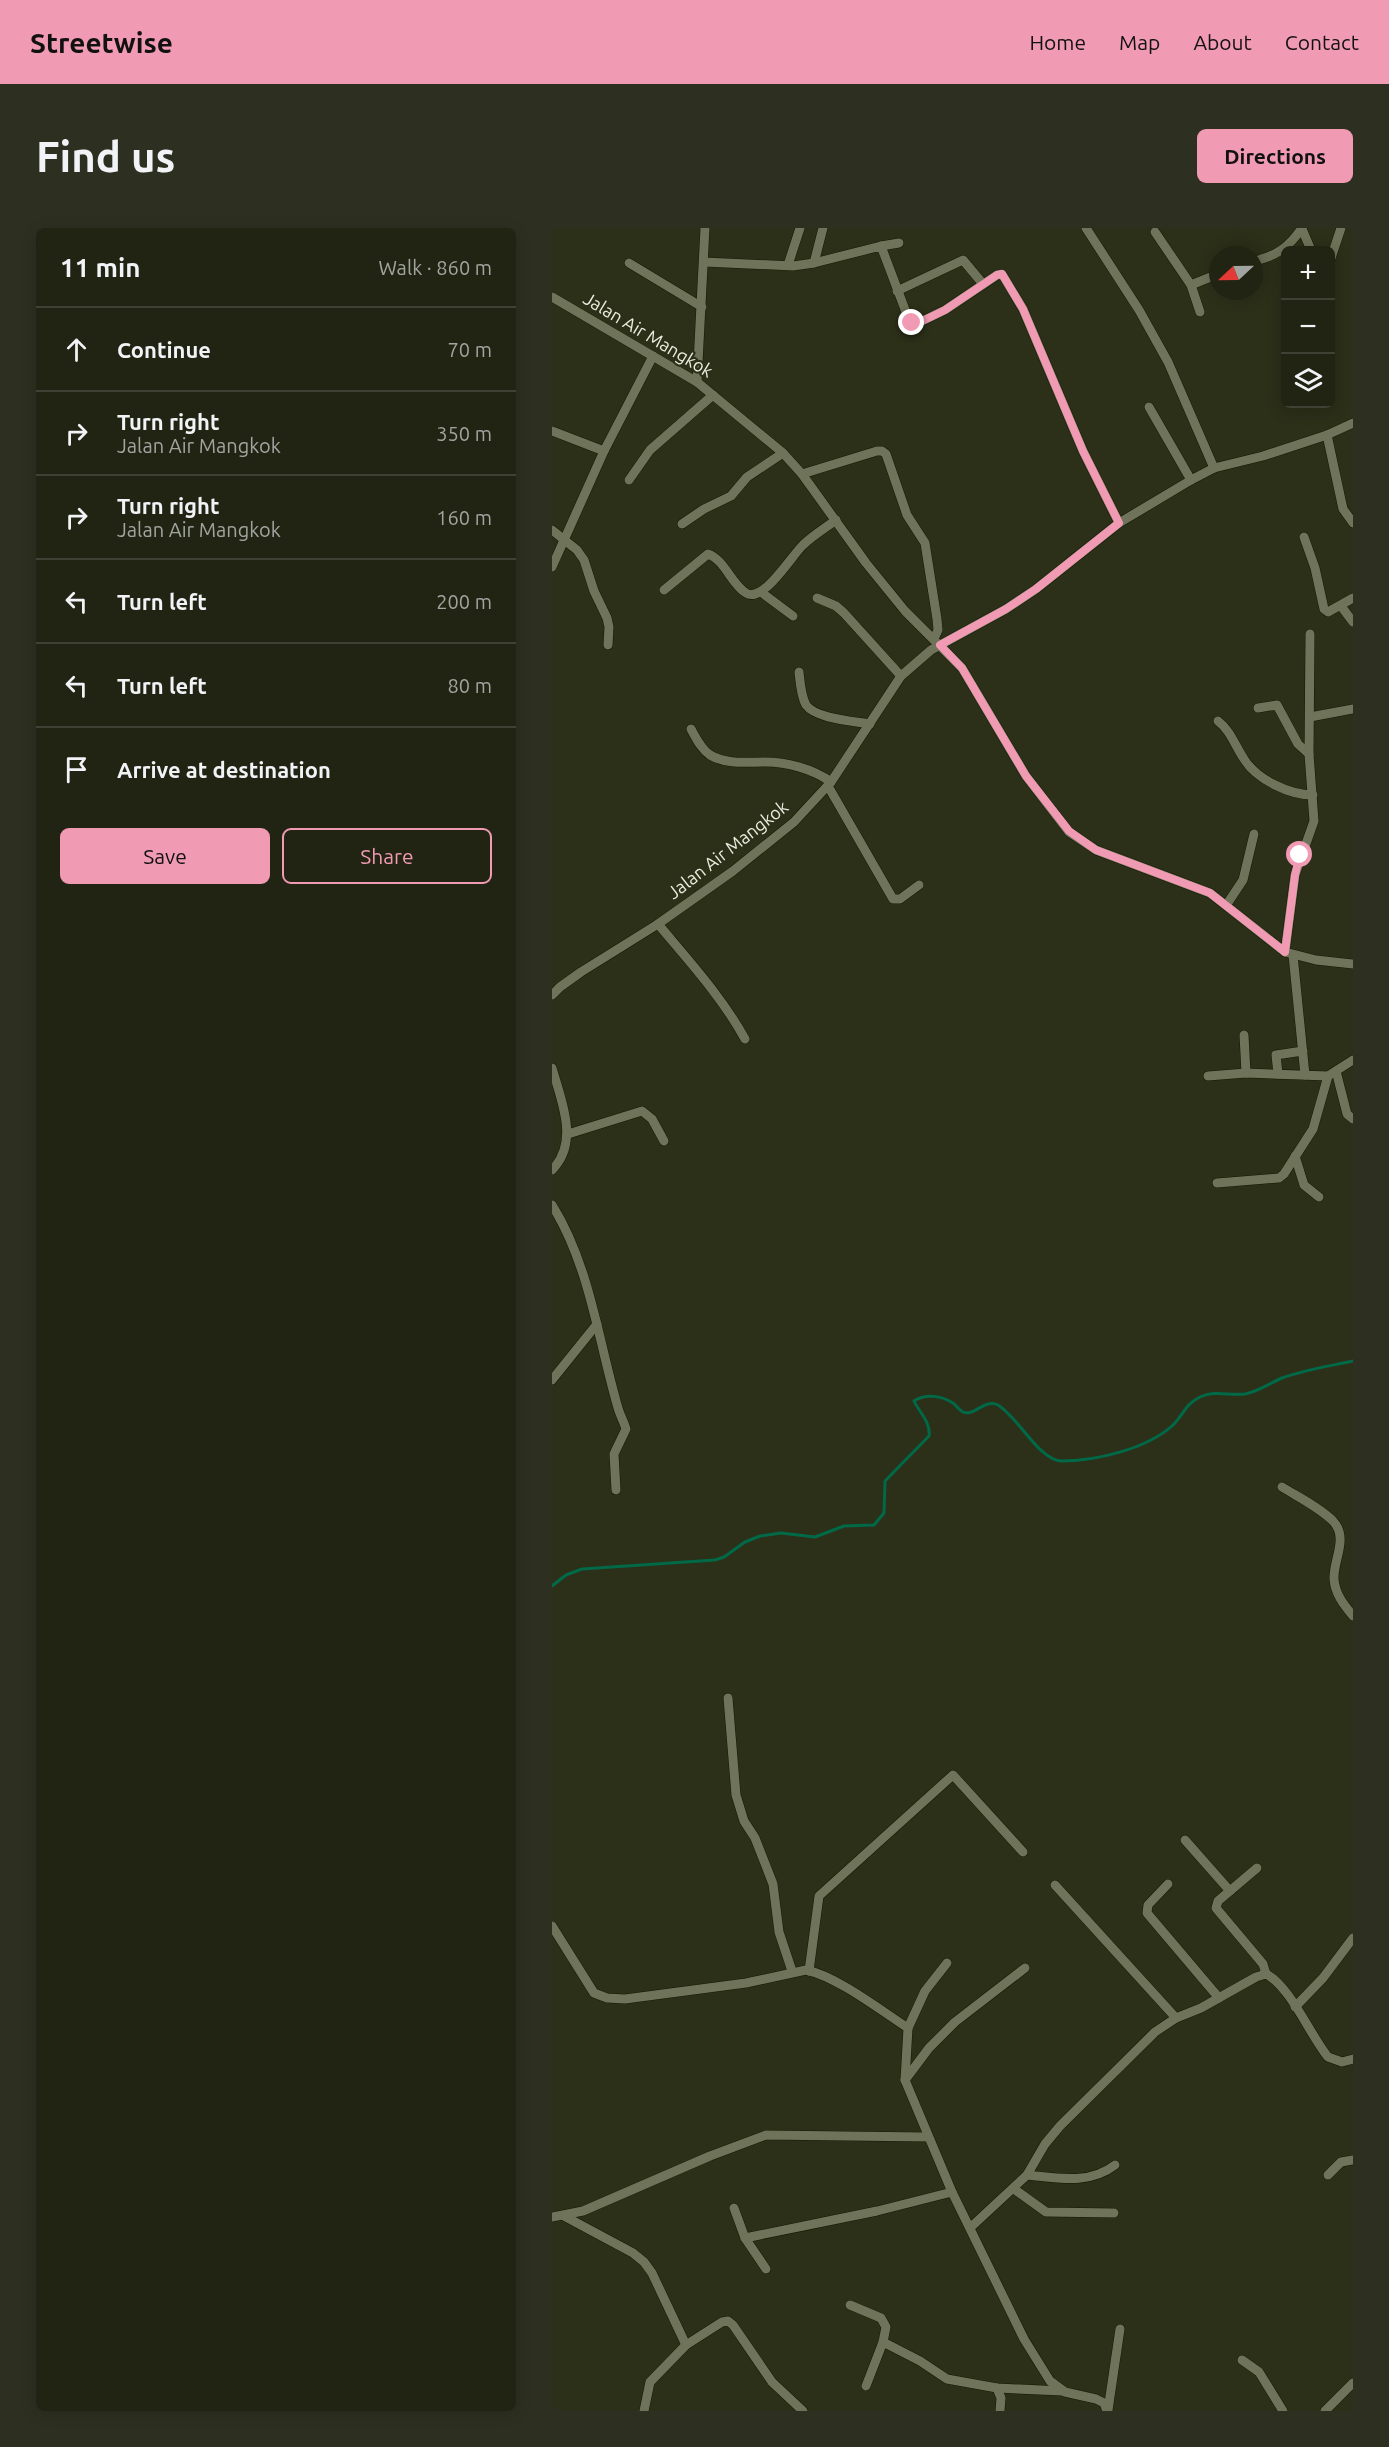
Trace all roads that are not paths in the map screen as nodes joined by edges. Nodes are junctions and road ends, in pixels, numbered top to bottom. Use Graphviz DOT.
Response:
graph roads {
  1 [pos="705,228"];
  2 [pos="800,228"];
  3 [pos="823,228"];
  4 [pos="1086,228"];
  5 [pos="1302,228"];
  6 [pos="1341,228"];
  7 [pos="1155,232"];
  8 [pos="899,243"];
  9 [pos="881,246"];
  10 [pos="1309,246"];
  11 [pos="1335,246"];
  12 [pos="1263,258"];
  13 [pos="704,262"];
  14 [pos="629,263"];
  15 [pos="814,263"];
  16 [pos="788,265"];
  17 [pos="1209,278"];
  18 [pos="983,284"];
  19 [pos="1191,285"];
  20 [pos="897,291"];
  21 [pos="552,297"];
  22 [pos="702,306"];
  23 [pos="1200,312"];
  24 [pos="653,356"];
  25 [pos="697,382"];
  26 [pos="713,395"];
  27 [pos="1149,407"];
  28 [pos="1353,423"];
  29 [pos="552,431"];
  30 [pos="1327,435"];
  31 [pos="604,451"];
  32 [pos="783,453"];
  33 [pos="1214,468"];
  34 [pos="802,474"];
  35 [pos="628,480"];
  36 [pos="1191,480"];
  37 [pos="836,520"];
  38 [pos="1119,523"];
  39 [pos="1353,523"];
  40 [pos="682,524"];
  41 [pos="552,530"];
  42 [pos="1304,537"];
  43 [pos="565,538"];
  44 [pos="552,567"];
  45 [pos="664,590"];
  46 [pos="761,592"];
  47 [pos="817,598"];
  48 [pos="1353,598"];
  49 [pos="1341,606"];
  50 [pos="793,616"];
  51 [pos="1353,622"];
  52 [pos="1310,634"];
  53 [pos="937,642"];
  54 [pos="608,645"];
  55 [pos="799,672"];
  56 [pos="901,676"];
  57 [pos="1258,708"];
  58 [pos="1353,709"];
  59 [pos="1310,717"];
  60 [pos="1218,721"];
  61 [pos="870,724"];
  62 [pos="691,729"];
  63 [pos="1309,754"];
  64 [pos="829,784"];
  65 [pos="1313,795"];
  66 [pos="1254,834"];
  67 [pos="919,885"];
  68 [pos="1227,904"];
  69 [pos="658,924"];
  70 [pos="1289,953"];
  71 [pos="1353,964"];
  72 [pos="552,995"];
  73 [pos="1244,1035"];
  74 [pos="745,1039"];
  75 [pos="1303,1051"];
  76 [pos="1353,1060"];
  77 [pos="552,1068"];
  78 [pos="1246,1073"];
  79 [pos="1332,1073"];
  80 [pos="1278,1074"];
  81 [pos="1305,1075"];
  82 [pos="1208,1076"];
  83 [pos="1353,1119"];
  84 [pos="568,1134"];
  85 [pos="664,1141"];
  86 [pos="1295,1156"];
  87 [pos="552,1170"];
  88 [pos="1217,1183"];
  89 [pos="1319,1197"];
  90 [pos="552,1205"];
  91 [pos="597,1324"];
  92 [pos="552,1380"];
  93 [pos="1282,1487"];
  94 [pos="616,1490"];
  95 [pos="1353,1616"];
  96 [pos="728,1698"];
  97 [pos="1185,1840"];
  98 [pos="1023,1852"];
  99 [pos="1257,1868"];
  100 [pos="1168,1884"];
  101 [pos="1055,1885"];
  102 [pos="1230,1891"];
  103 [pos="552,1926"];
  104 [pos="1353,1938"];
  105 [pos="947,1963"];
  106 [pos="1025,1968"];
  107 [pos="792,1971"];
  108 [pos="809,1971"];
  109 [pos="1266,1974"];
  110 [pos="1219,1998"];
  111 [pos="1295,2007"];
  112 [pos="1176,2018"];
  113 [pos="908,2028"];
  114 [pos="1353,2060"];
  115 [pos="905,2080"];
  116 [pos="927,2136"];
  117 [pos="1353,2160"];
  118 [pos="1115,2165"];
  119 [pos="1027,2175"];
  120 [pos="1328,2175"];
  121 [pos="1014,2189"];
  122 [pos="952,2192"];
  123 [pos="734,2208"];
  124 [pos="1114,2213"];
  125 [pos="564,2216"];
  126 [pos="552,2217"];
  127 [pos="971,2227"];
  128 [pos="745,2238"];
  129 [pos="766,2269"];
  130 [pos="850,2306"];
  131 [pos="1120,2329"];
  132 [pos="883,2342"];
  133 [pos="686,2345"];
  134 [pos="1242,2360"];
  135 [pos="1353,2383"];
  136 [pos="866,2386"];
  137 [pos="997,2388"];
  138 [pos="1065,2392"];
  139 [pos="644,2411"];
  140 [pos="803,2411"];
  141 [pos="1000,2411"];
  142 [pos="1108,2411"];
  143 [pos="1283,2411"];
  144 [pos="1325,2411"];
  1 -- 13 [label="street"];
  2 -- 16 [label="street"];
  3 -- 15 [label="street"];
  4 -- 33 [label="street"];
  5 -- 10 [label="street"];
  5 -- 12 [label="street"];
  6 -- 11 [label="street"];
  7 -- 19 [label="street"];
  8 -- 9 [label="street"];
  9 -- 15 [label="street"];
  9 -- 20 [label="street"];
  13 -- 16 [label="street"];
  13 -- 22 [label="street"];
  14 -- 22 [label="street"];
  15 -- 16 [label="street"];
  17 -- 19 [label="street"];
  18 -- 20 [label="street"];
  18 -- 20 [label="street"];
  18 -- 38 [label="street"];
  19 -- 23 [label="street"];
  21 -- 24 [label="street, Jalan Air Mangkok"];
  22 -- 25 [label="street"];
  24 -- 25 [label="street, Jalan Air Mangkok"];
  24 -- 31 [label="street"];
  25 -- 26 [label="street, Jalan Air Mangkok"];
  26 -- 32 [label="street, Jalan Air Mangkok"];
  26 -- 35 [label="street"];
  27 -- 36 [label="street"];
  28 -- 30 [label="street, Jalan Air Mangkok"];
  29 -- 31 [label="street"];
  30 -- 33 [label="street, Jalan Air Mangkok"];
  30 -- 39 [label="street"];
  31 -- 43 [label="street"];
  32 -- 34 [label="street, Jalan Air Mangkok"];
  32 -- 40 [label="street"];
  33 -- 36 [label="street, Jalan Air Mangkok"];
  34 -- 37 [label="street, Jalan Air Mangkok"];
  34 -- 53 [label="street"];
  36 -- 38 [label="street, Jalan Air Mangkok"];
  37 -- 46 [label="street"];
  37 -- 53 [label="street, Jalan Air Mangkok"];
  38 -- 53 [label="street, Jalan Air Mangkok"];
  41 -- 43 [label="street"];
  42 -- 49 [label="street"];
  43 -- 44 [label="street"];
  43 -- 54 [label="street"];
  45 -- 46 [label="street"];
  46 -- 50 [label="street"];
  47 -- 56 [label="street"];
  48 -- 49 [label="street"];
  49 -- 51 [label="street"];
  52 -- 59 [label="street"];
  53 -- 56 [label="street, Jalan Air Mangkok"];
  53 -- 68 [label="street, Jalan Air Mangkok"];
  55 -- 61 [label="street"];
  56 -- 61 [label="street, Jalan Air Mangkok"];
  57 -- 63 [label="street"];
  58 -- 59 [label="street"];
  59 -- 63 [label="street"];
  60 -- 65 [label="street"];
  61 -- 64 [label="street, Jalan Air Mangkok"];
  62 -- 64 [label="street"];
  63 -- 65 [label="street"];
  64 -- 67 [label="street"];
  64 -- 69 [label="street, Jalan Air Mangkok"];
  65 -- 70 [label="street"];
  66 -- 68 [label="street"];
  68 -- 70 [label="street, Jalan Air Mangkok"];
  69 -- 72 [label="street, Jalan Air Mangkok"];
  69 -- 74 [label="street"];
  70 -- 71 [label="street"];
  70 -- 75 [label="street"];
  73 -- 78 [label="street"];
  75 -- 80 [label="street"];
  75 -- 81 [label="street"];
  76 -- 79 [label="street"];
  77 -- 84 [label="street"];
  78 -- 80 [label="street"];
  78 -- 82 [label="street"];
  79 -- 81 [label="street"];
  79 -- 83 [label="street"];
  79 -- 86 [label="street"];
  80 -- 81 [label="street"];
  84 -- 85 [label="street"];
  84 -- 87 [label="street"];
  86 -- 88 [label="street"];
  86 -- 89 [label="street"];
  90 -- 91 [label="street"];
  91 -- 92 [label="street"];
  91 -- 94 [label="street"];
  93 -- 95 [label="street"];
  96 -- 107 [label="street"];
  97 -- 102 [label="street"];
  98 -- 108 [label="street"];
  99 -- 102 [label="street"];
  100 -- 110 [label="street"];
  101 -- 112 [label="street"];
  102 -- 109 [label="street"];
  103 -- 107 [label="street"];
  104 -- 111 [label="street"];
  105 -- 113 [label="street"];
  106 -- 115 [label="street"];
  107 -- 108 [label="street"];
  108 -- 113 [label="street"];
  109 -- 110 [label="street"];
  109 -- 111 [label="street"];
  110 -- 112 [label="street"];
  111 -- 114 [label="street"];
  112 -- 119 [label="street"];
  113 -- 115 [label="street"];
  115 -- 116 [label="street"];
  116 -- 122 [label="street"];
  116 -- 125 [label="street"];
  117 -- 120 [label="street"];
  118 -- 119 [label="street"];
  119 -- 121 [label="street"];
  121 -- 124 [label="street"];
  121 -- 127 [label="street"];
  122 -- 127 [label="street"];
  122 -- 128 [label="street"];
  123 -- 128 [label="street"];
  125 -- 126 [label="street"];
  125 -- 133 [label="street"];
  127 -- 138 [label="street"];
  128 -- 129 [label="street"];
  130 -- 132 [label="street"];
  131 -- 142 [label="street"];
  132 -- 136 [label="street"];
  132 -- 137 [label="street"];
  133 -- 139 [label="street"];
  133 -- 140 [label="street"];
  134 -- 143 [label="street"];
  135 -- 144 [label="street"];
  137 -- 138 [label="street"];
  137 -- 141 [label="street"];
  138 -- 142 [label="street"];
}
